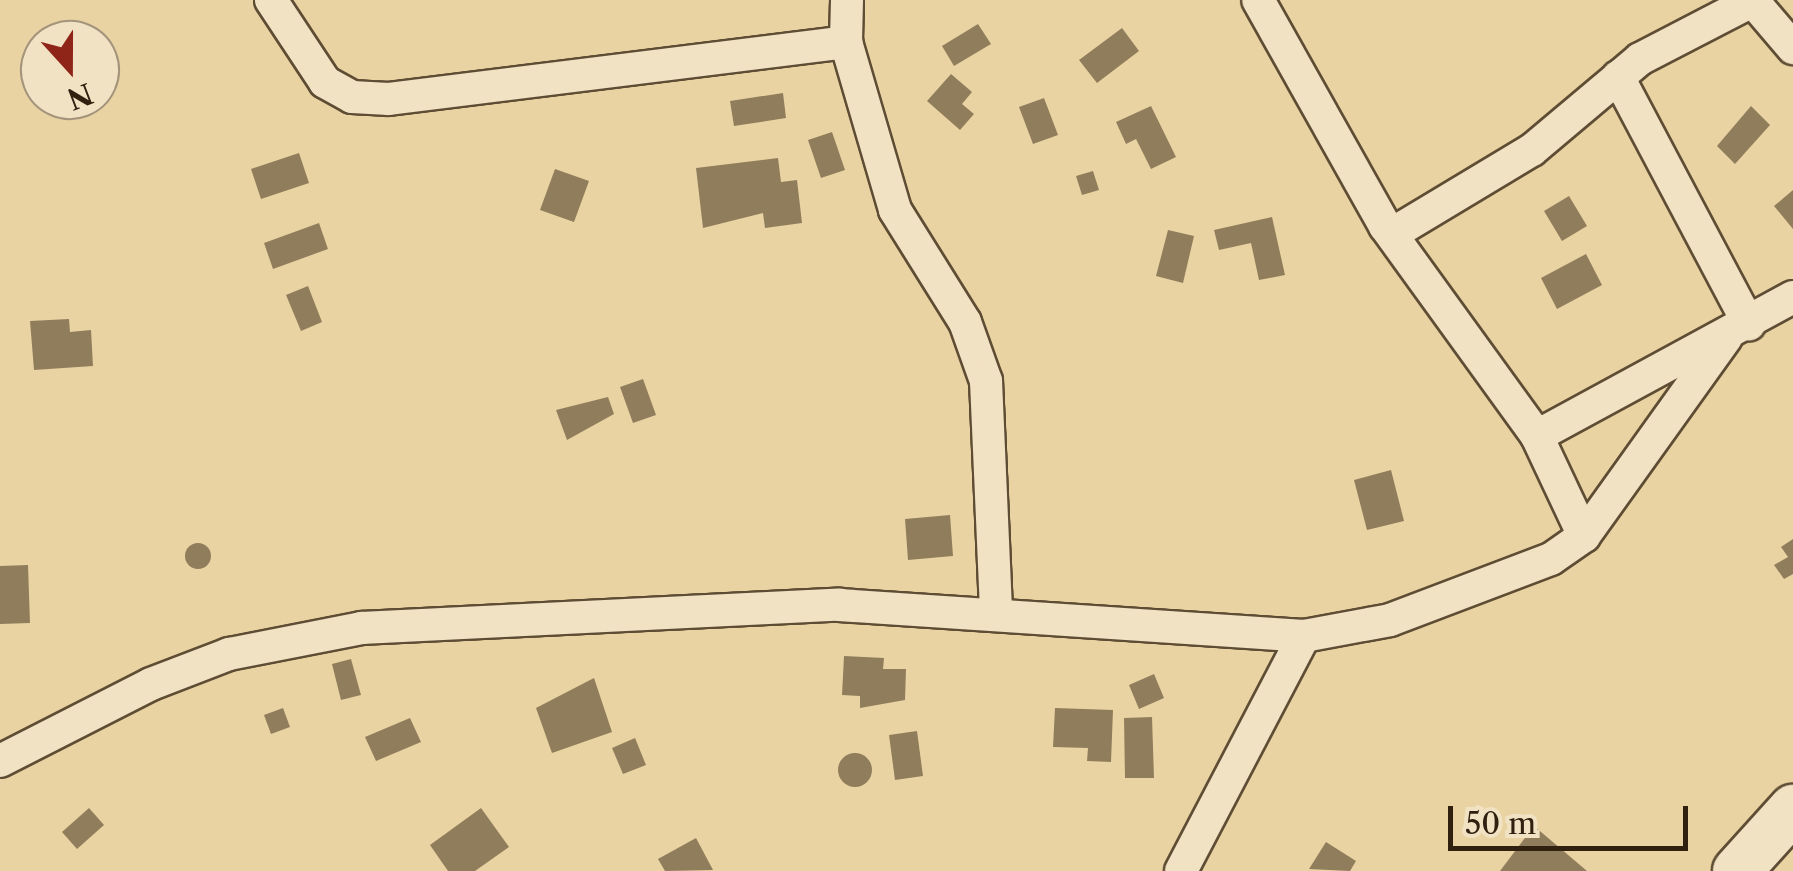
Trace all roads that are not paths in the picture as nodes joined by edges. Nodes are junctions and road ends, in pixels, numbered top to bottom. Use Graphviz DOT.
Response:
graph roads {
  1 [pos="271,0"];
  2 [pos="847,0"];
  3 [pos="1258,0"];
  4 [pos="1753,0"];
  5 [pos="846,42"];
  6 [pos="1793,48"];
  7 [pos="1618,78"];
  8 [pos="1392,234"];
  9 [pos="1793,297"];
  10 [pos="1737,331"];
  11 [pos="1537,436"];
  12 [pos="1584,536"];
  13 [pos="996,611"];
  14 [pos="1304,636"];
  15 [pos="0,761"];
  16 [pos="1793,809"];
  17 [pos="1181,871"];
  18 [pos="1737,871"];
  1 -- 5 [label="street"];
  2 -- 5 [label="street"];
  3 -- 8 [label="street"];
  4 -- 6 [label="street"];
  4 -- 7 [label="street"];
  5 -- 13 [label="street"];
  7 -- 8 [label="street"];
  7 -- 10 [label="street"];
  8 -- 11 [label="street"];
  9 -- 10 [label="street"];
  10 -- 11 [label="street"];
  10 -- 12 [label="street"];
  11 -- 12 [label="street"];
  12 -- 14 [label="street"];
  13 -- 14 [label="street"];
  13 -- 15 [label="street"];
  14 -- 17 [label="street"];
  16 -- 18 [label="main road"];
}
